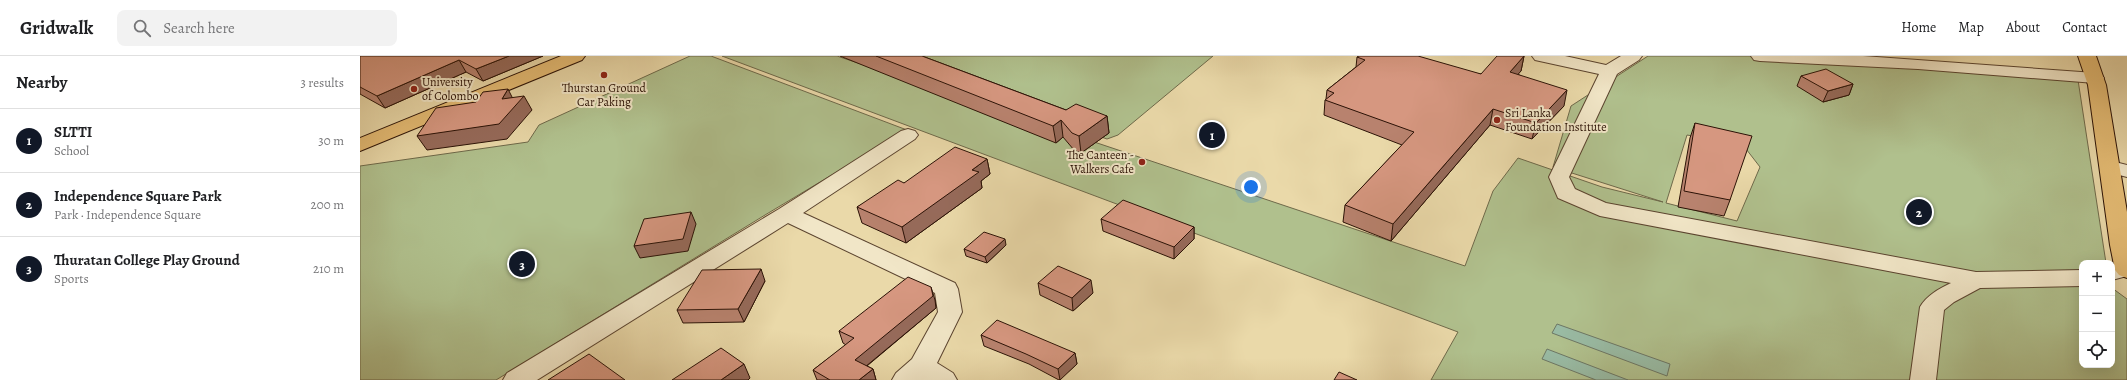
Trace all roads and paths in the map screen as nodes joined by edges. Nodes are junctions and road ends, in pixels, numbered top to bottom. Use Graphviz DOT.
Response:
graph roads {
  1 [pos="576,56"];
  2 [pos="1541,56"];
  3 [pos="1633,56"];
  4 [pos="1760,56"];
  5 [pos="2087,56"];
  6 [pos="1610,71"];
  7 [pos="2096,78"];
  8 [pos="908,136"];
  9 [pos="360,145"];
  10 [pos="2119,169"];
  11 [pos="787,214"];
  12 [pos="2122,270"];
  13 [pos="2079,278"];
  14 [pos="1976,280"];
  15 [pos="914,373"];
  16 [pos="516,380"];
  17 [pos="944,380"];
  18 [pos="1923,380"];
  1 -- 9 [label="main road"];
  2 -- 6 [label="street"];
  3 -- 6 [label="street"];
  4 -- 7 [label="street"];
  5 -- 7 [label="main road"];
  6 -- 14 [label="street"];
  7 -- 10 [label="main road"];
  8 -- 11 [label="street"];
  10 -- 12 [label="main road"];
  11 -- 15 [label="street"];
  11 -- 16 [label="street"];
  13 -- 14 [label="street"];
  14 -- 18 [label="street"];
  15 -- 17 [label="street"];
}
